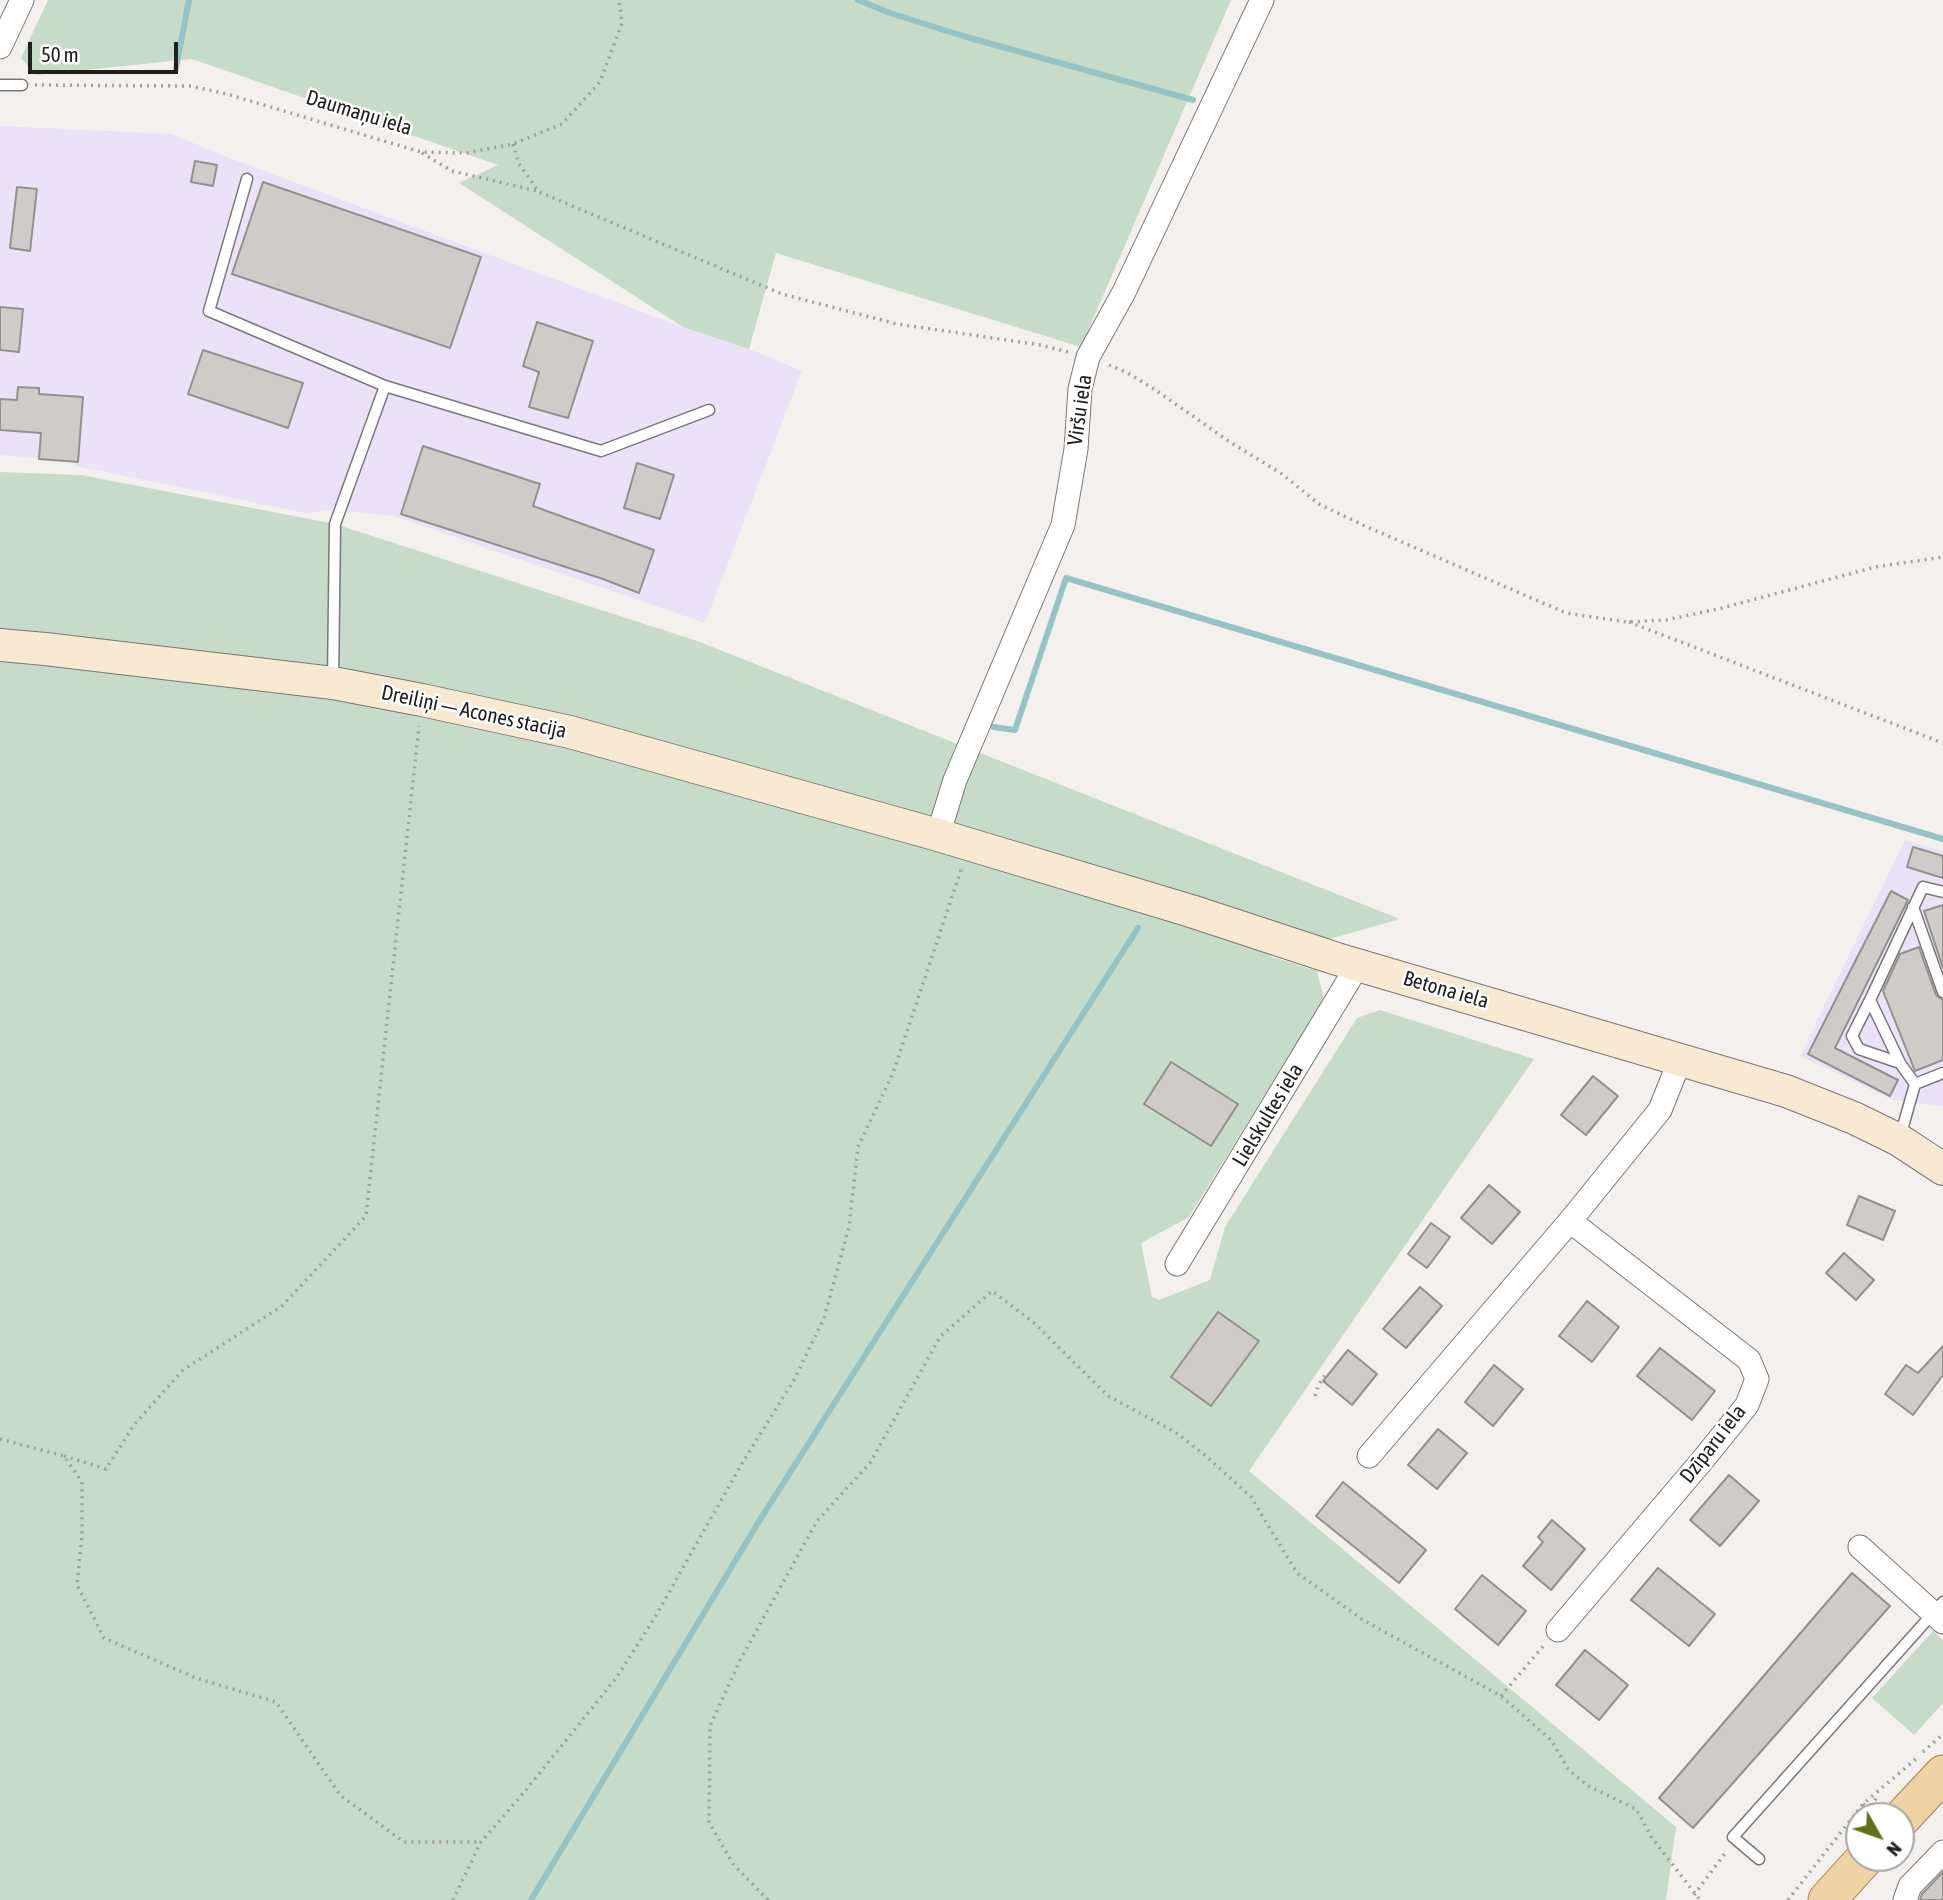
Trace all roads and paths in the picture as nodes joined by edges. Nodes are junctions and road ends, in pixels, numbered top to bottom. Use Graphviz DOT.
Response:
graph roads {
  1 [pos="22,0"];
  2 [pos="619,0"];
  3 [pos="1262,0"];
  4 [pos="0,47"];
  5 [pos="0,85"];
  6 [pos="22,85"];
  7 [pos="513,144"];
  8 [pos="421,152"];
  9 [pos="247,179"];
  10 [pos="539,192"];
  11 [pos="1088,357"];
  12 [pos="385,386"];
  13 [pos="709,410"];
  14 [pos="1943,557"];
  15 [pos="1627,622"];
  16 [pos="0,645"];
  17 [pos="333,683"];
  18 [pos="422,699"];
  19 [pos="1943,743"];
  20 [pos="938,835"];
  21 [pos="956,886"];
  22 [pos="1943,892"];
  23 [pos="1913,907"];
  24 [pos="1358,965"];
  25 [pos="1943,992"];
  26 [pos="1870,1000"];
  27 [pos="1680,1060"];
  28 [pos="1900,1063"];
  29 [pos="1943,1073"];
  30 [pos="1915,1084"];
  31 [pos="1899,1140"];
  32 [pos="1943,1169"];
  33 [pos="1570,1221"];
  34 [pos="1177,1264"];
  35 [pos="1326,1373"];
  36 [pos="1315,1396"];
  37 [pos="0,1439"];
  38 [pos="1368,1455"];
  39 [pos="64,1457"];
  40 [pos="1860,1547"];
  41 [pos="1940,1612"];
  42 [pos="1558,1630"];
  43 [pos="1501,1696"];
  44 [pos="1943,1734"];
  45 [pos="1943,1773"];
  46 [pos="1884,1802"];
  47 [pos="1890,1802"];
  48 [pos="1845,1830"];
  49 [pos="481,1842"];
  50 [pos="1943,1852"];
  51 [pos="1759,1859"];
  52 [pos="1721,1861"];
  53 [pos="1853,1872"];
  54 [pos="1694,1895"];
  55 [pos="1832,1898"];
  56 [pos="453,1900"];
  57 [pos="768,1900"];
  58 [pos="1700,1900"];
  59 [pos="1788,1900"];
  60 [pos="1905,1900"];
  1 -- 4 [label="street"];
  2 -- 7 [label="path, Daumaņu iela"];
  3 -- 11 [label="street, Viršu iela"];
  5 -- 6 [label="lane"];
  6 -- 8 [label="path, Daumaņu iela"];
  7 -- 8 [label="path, Daumaņu iela"];
  7 -- 10 [label="path"];
  8 -- 10 [label="path"];
  9 -- 12 [label="lane"];
  10 -- 11 [label="path"];
  11 -- 15 [label="path"];
  11 -- 20 [label="street, Viršu iela"];
  12 -- 13 [label="lane"];
  12 -- 17 [label="lane"];
  14 -- 15 [label="path"];
  15 -- 19 [label="path"];
  16 -- 17 [label="main road, Dreiliņi — Acones stacija"];
  17 -- 18 [label="main road, Dreiliņi — Acones stacija"];
  18 -- 20 [label="main road, Dreiliņi — Acones stacija"];
  18 -- 39 [label="path"];
  20 -- 24 [label="main road, Betona iela"];
  21 -- 49 [label="path"];
  22 -- 23 [label="lane"];
  23 -- 25 [label="lane"];
  23 -- 26 [label="lane"];
  24 -- 27 [label="main road, Betona iela"];
  24 -- 34 [label="street, Lielskultes iela"];
  26 -- 28 [label="lane"];
  26 -- 28 [label="lane"];
  27 -- 31 [label="main road, Betona iela"];
  27 -- 33 [label="street"];
  28 -- 30 [label="lane"];
  29 -- 30 [label="lane"];
  30 -- 31 [label="lane"];
  31 -- 32 [label="main road, Betona iela"];
  33 -- 38 [label="street"];
  33 -- 42 [label="street, Dzīparu iela"];
  35 -- 36 [label="path"];
  37 -- 39 [label="path"];
  39 -- 49 [label="path"];
  40 -- 41 [label="street"];
  41 -- 51 [label="lane"];
  42 -- 43 [label="path"];
  43 -- 54 [label="path"];
  43 -- 57 [label="path"];
  44 -- 46 [label="path"];
  45 -- 47 [label="main road"];
  48 -- 59 [label="path"];
  49 -- 56 [label="path"];
  50 -- 60 [label="street"];
  52 -- 54 [label="path"];
  53 -- 55 [label="main road"];
  54 -- 58 [label="path"];
}
